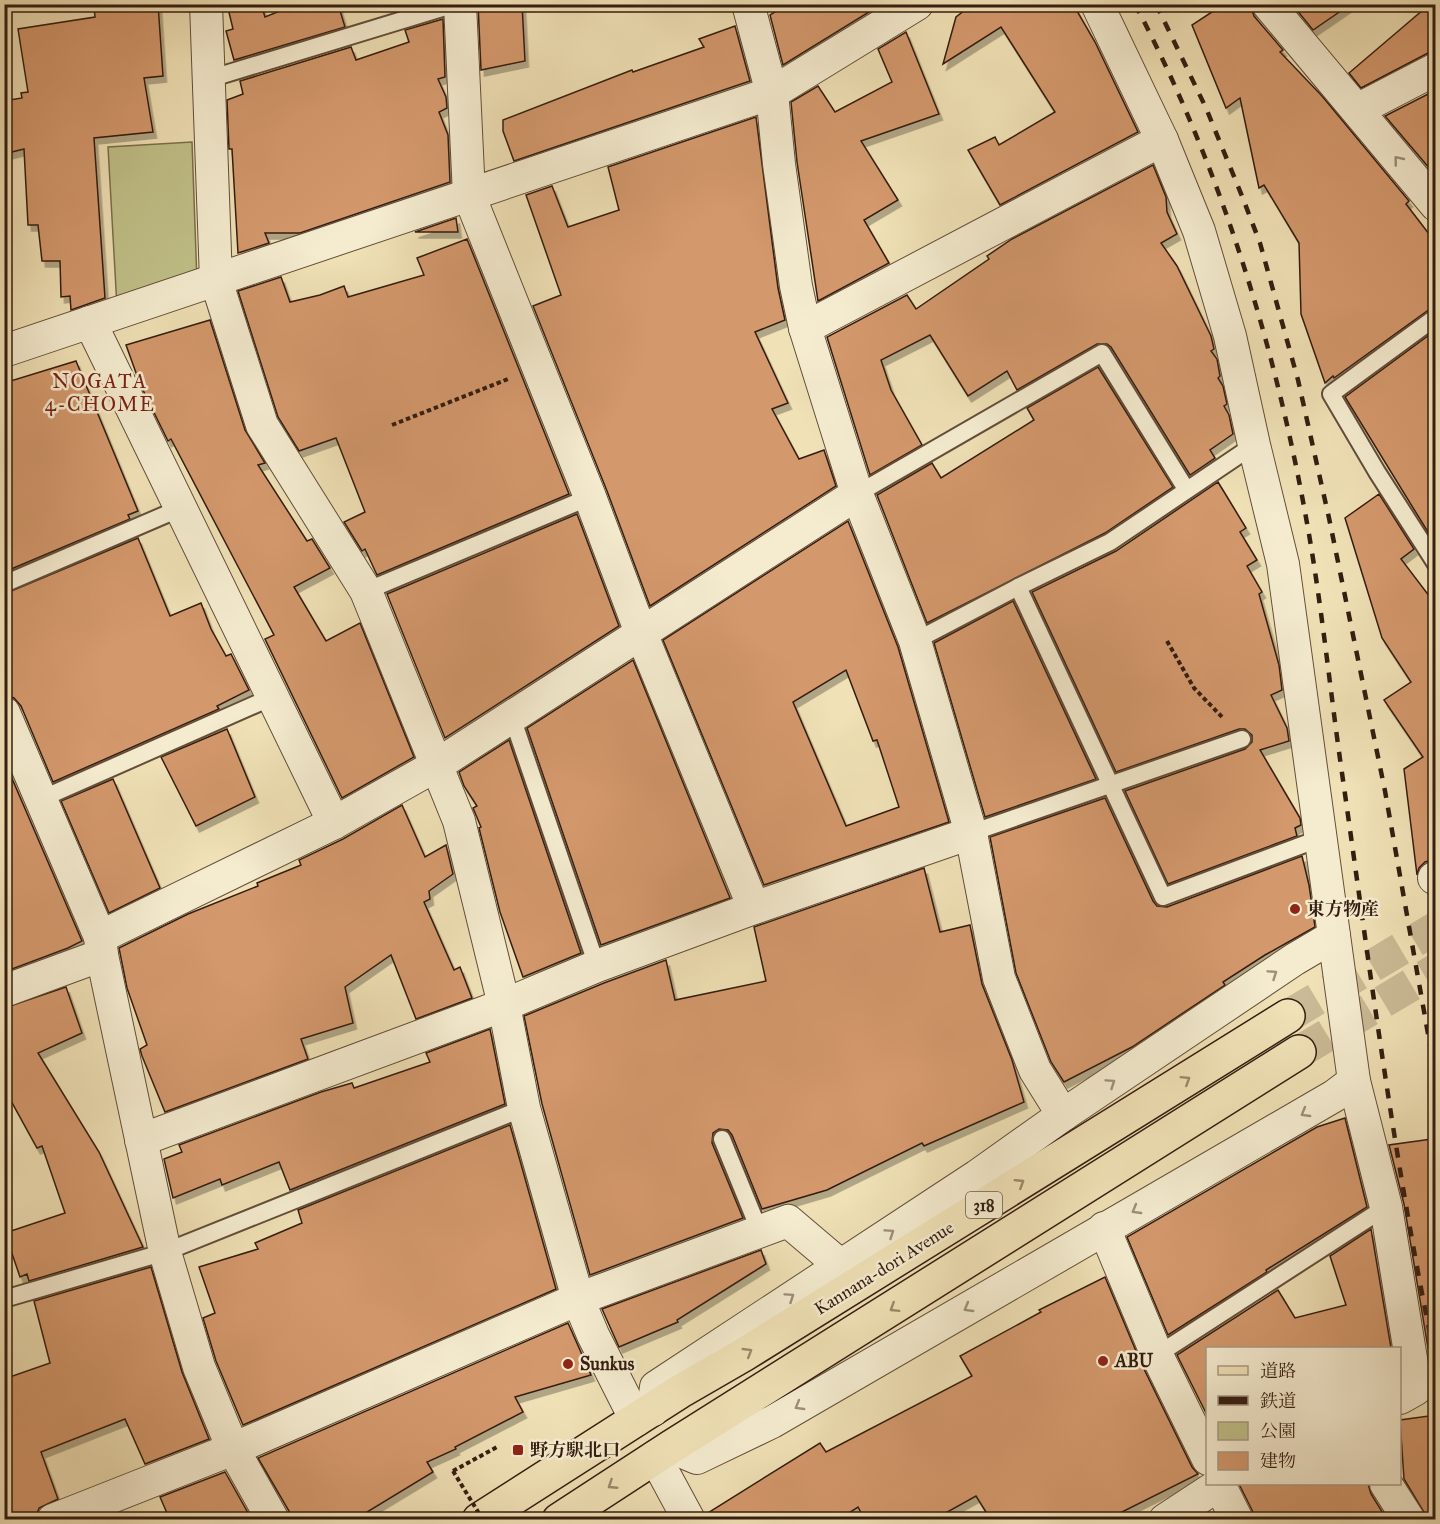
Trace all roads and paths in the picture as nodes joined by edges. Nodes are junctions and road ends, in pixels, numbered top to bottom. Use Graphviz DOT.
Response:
graph roads {
  1 [pos="206,4"];
  2 [pos="455,4"];
  3 [pos="460,4"];
  4 [pos="748,4"];
  5 [pos="917,4"];
  6 [pos="1097,4"];
  7 [pos="1268,4"];
  8 [pos="1436,69"];
  9 [pos="209,79"];
  10 [pos="772,93"];
  11 [pos="1357,110"];
  12 [pos="1162,140"];
  13 [pos="469,195"];
  14 [pos="1436,205"];
  15 [pos="216,280"];
  16 [pos="1436,317"];
  17 [pos="90,322"];
  18 [pos="805,328"];
  19 [pos="4,351"];
  20 [pos="538,368"];
  21 [pos="392,425"];
  22 [pos="1254,445"];
  23 [pos="1186,489"];
  24 [pos="857,494"];
  25 [pos="590,497"];
  26 [pos="181,508"];
  27 [pos="1436,564"];
  28 [pos="4,584"];
  29 [pos="1018,586"];
  30 [pos="366,591"];
  31 [pos="641,633"];
  32 [pos="915,641"];
  33 [pos="1167,641"];
  34 [pos="272,697"];
  35 [pos="4,713"];
  36 [pos="512,717"];
  37 [pos="1242,739"];
  38 [pos="437,765"];
  39 [pos="1111,784"];
  40 [pos="41,799"];
  41 [pos="334,824"];
  42 [pos="971,833"];
  43 [pos="1321,838"];
  44 [pos="754,908"];
  45 [pos="1335,936"];
  46 [pos="101,946"];
  47 [pos="597,966"];
  48 [pos="4,992"];
  49 [pos="504,1005"];
  50 [pos="1288,1016"];
  51 [pos="1299,1052"];
  52 [pos="1354,1081"];
  53 [pos="524,1108"];
  54 [pos="1063,1115"];
  55 [pos="722,1139"];
  56 [pos="141,1140"];
  57 [pos="1386,1207"];
  58 [pos="1104,1228"];
  59 [pos="760,1232"];
  60 [pos="165,1252"];
  61 [pos="841,1266"];
  62 [pos="4,1299"];
  63 [pos="578,1299"];
  64 [pos="1157,1355"];
  65 [pos="1401,1397"];
  66 [pos="645,1415"];
  67 [pos="497,1447"];
  68 [pos="233,1449"];
  69 [pos="663,1452"];
  70 [pos="1206,1455"];
  71 [pos="546,1477"];
  72 [pos="1218,1485"];
  73 [pos="1220,1485"];
  74 [pos="1387,1485"];
  75 [pos="564,1517"];
  76 [pos="53,1520"];
  77 [pos="273,1520"];
  78 [pos="456,1520"];
  79 [pos="481,1520"];
  80 [pos="689,1520"];
  81 [pos="1165,1520"];
  82 [pos="1237,1520"];
  83 [pos="1409,1520"];
  1 -- 9 [label="street"];
  2 -- 9 [label="lane"];
  3 -- 13 [label="street"];
  4 -- 10 [label="street"];
  5 -- 10 [label="street"];
  6 -- 12 [label="street"];
  7 -- 11 [label="street"];
  8 -- 11 [label="street"];
  9 -- 15 [label="street"];
  10 -- 13 [label="street"];
  10 -- 18 [label="street"];
  14 -- 11 [label="street, one-way"];
  12 -- 18 [label="street"];
  12 -- 22 [label="street"];
  13 -- 15 [label="street"];
  13 -- 20 [label="street"];
  15 -- 17 [label="street"];
  15 -- 30 [label="street"];
  16 -- 27 [label="lane"];
  17 -- 19 [label="street"];
  17 -- 26 [label="street"];
  18 -- 24 [label="street"];
  20 -- 21 [label="path"];
  20 -- 25 [label="street"];
  22 -- 23 [label="lane"];
  22 -- 43 [label="street"];
  23 -- 24 [label="lane"];
  23 -- 29 [label="lane"];
  24 -- 31 [label="street"];
  24 -- 32 [label="street"];
  25 -- 30 [label="lane"];
  25 -- 31 [label="street"];
  26 -- 28 [label="lane"];
  26 -- 34 [label="street"];
  29 -- 32 [label="lane"];
  29 -- 39 [label="lane"];
  30 -- 38 [label="street"];
  31 -- 36 [label="street"];
  31 -- 44 [label="street"];
  32 -- 42 [label="street"];
  33 -- 37 [label="path"];
  34 -- 40 [label="lane"];
  34 -- 41 [label="street"];
  35 -- 40 [label="street"];
  36 -- 38 [label="street"];
  36 -- 47 [label="lane"];
  37 -- 39 [label="lane"];
  38 -- 41 [label="street"];
  38 -- 49 [label="street"];
  39 -- 42 [label="lane"];
  39 -- 43 [label="lane"];
  40 -- 46 [label="street"];
  41 -- 46 [label="street"];
  42 -- 44 [label="street"];
  42 -- 54 [label="street"];
  43 -- 45 [label="street"];
  44 -- 47 [label="street"];
  45 -- 52 [label="street"];
  54 -- 45 [label="street, one-way"];
  46 -- 48 [label="street"];
  46 -- 56 [label="street"];
  47 -- 49 [label="street"];
  49 -- 53 [label="street"];
  49 -- 56 [label="street"];
  66 -- 50 [label="main road, Kannana-dori Avenue / 318, one-way"];
  51 -- 69 [label="main road, 318, one-way"];
  52 -- 57 [label="street"];
  52 -- 58 [label="street, one-way"];
  53 -- 60 [label="lane"];
  53 -- 63 [label="street"];
  61 -- 54 [label="street, one-way"];
  55 -- 59 [label="lane"];
  56 -- 60 [label="street"];
  57 -- 64 [label="lane"];
  57 -- 65 [label="street"];
  58 -- 64 [label="street"];
  58 -- 69 [label="street, one-way"];
  59 -- 61 [label="street"];
  59 -- 63 [label="street"];
  60 -- 62 [label="lane"];
  60 -- 68 [label="street"];
  66 -- 61 [label="street, one-way"];
  63 -- 66 [label="street"];
  63 -- 68 [label="street"];
  64 -- 70 [label="street"];
  66 -- 71 [label="main road, Kannana-dori Avenue / 318"];
  67 -- 79 [label="path, bridge"];
  68 -- 76 [label="street"];
  68 -- 77 [label="street"];
  69 -- 75 [label="main road, 318, one-way"];
  69 -- 80 [label="street"];
  71 -- 78 [label="main road"];
  71 -- 79 [label="main road, Kannana-dori Avenue / 318"];
  72 -- 81 [label="street"];
  73 -- 82 [label="street"];
  74 -- 83 [label="street"];
}
